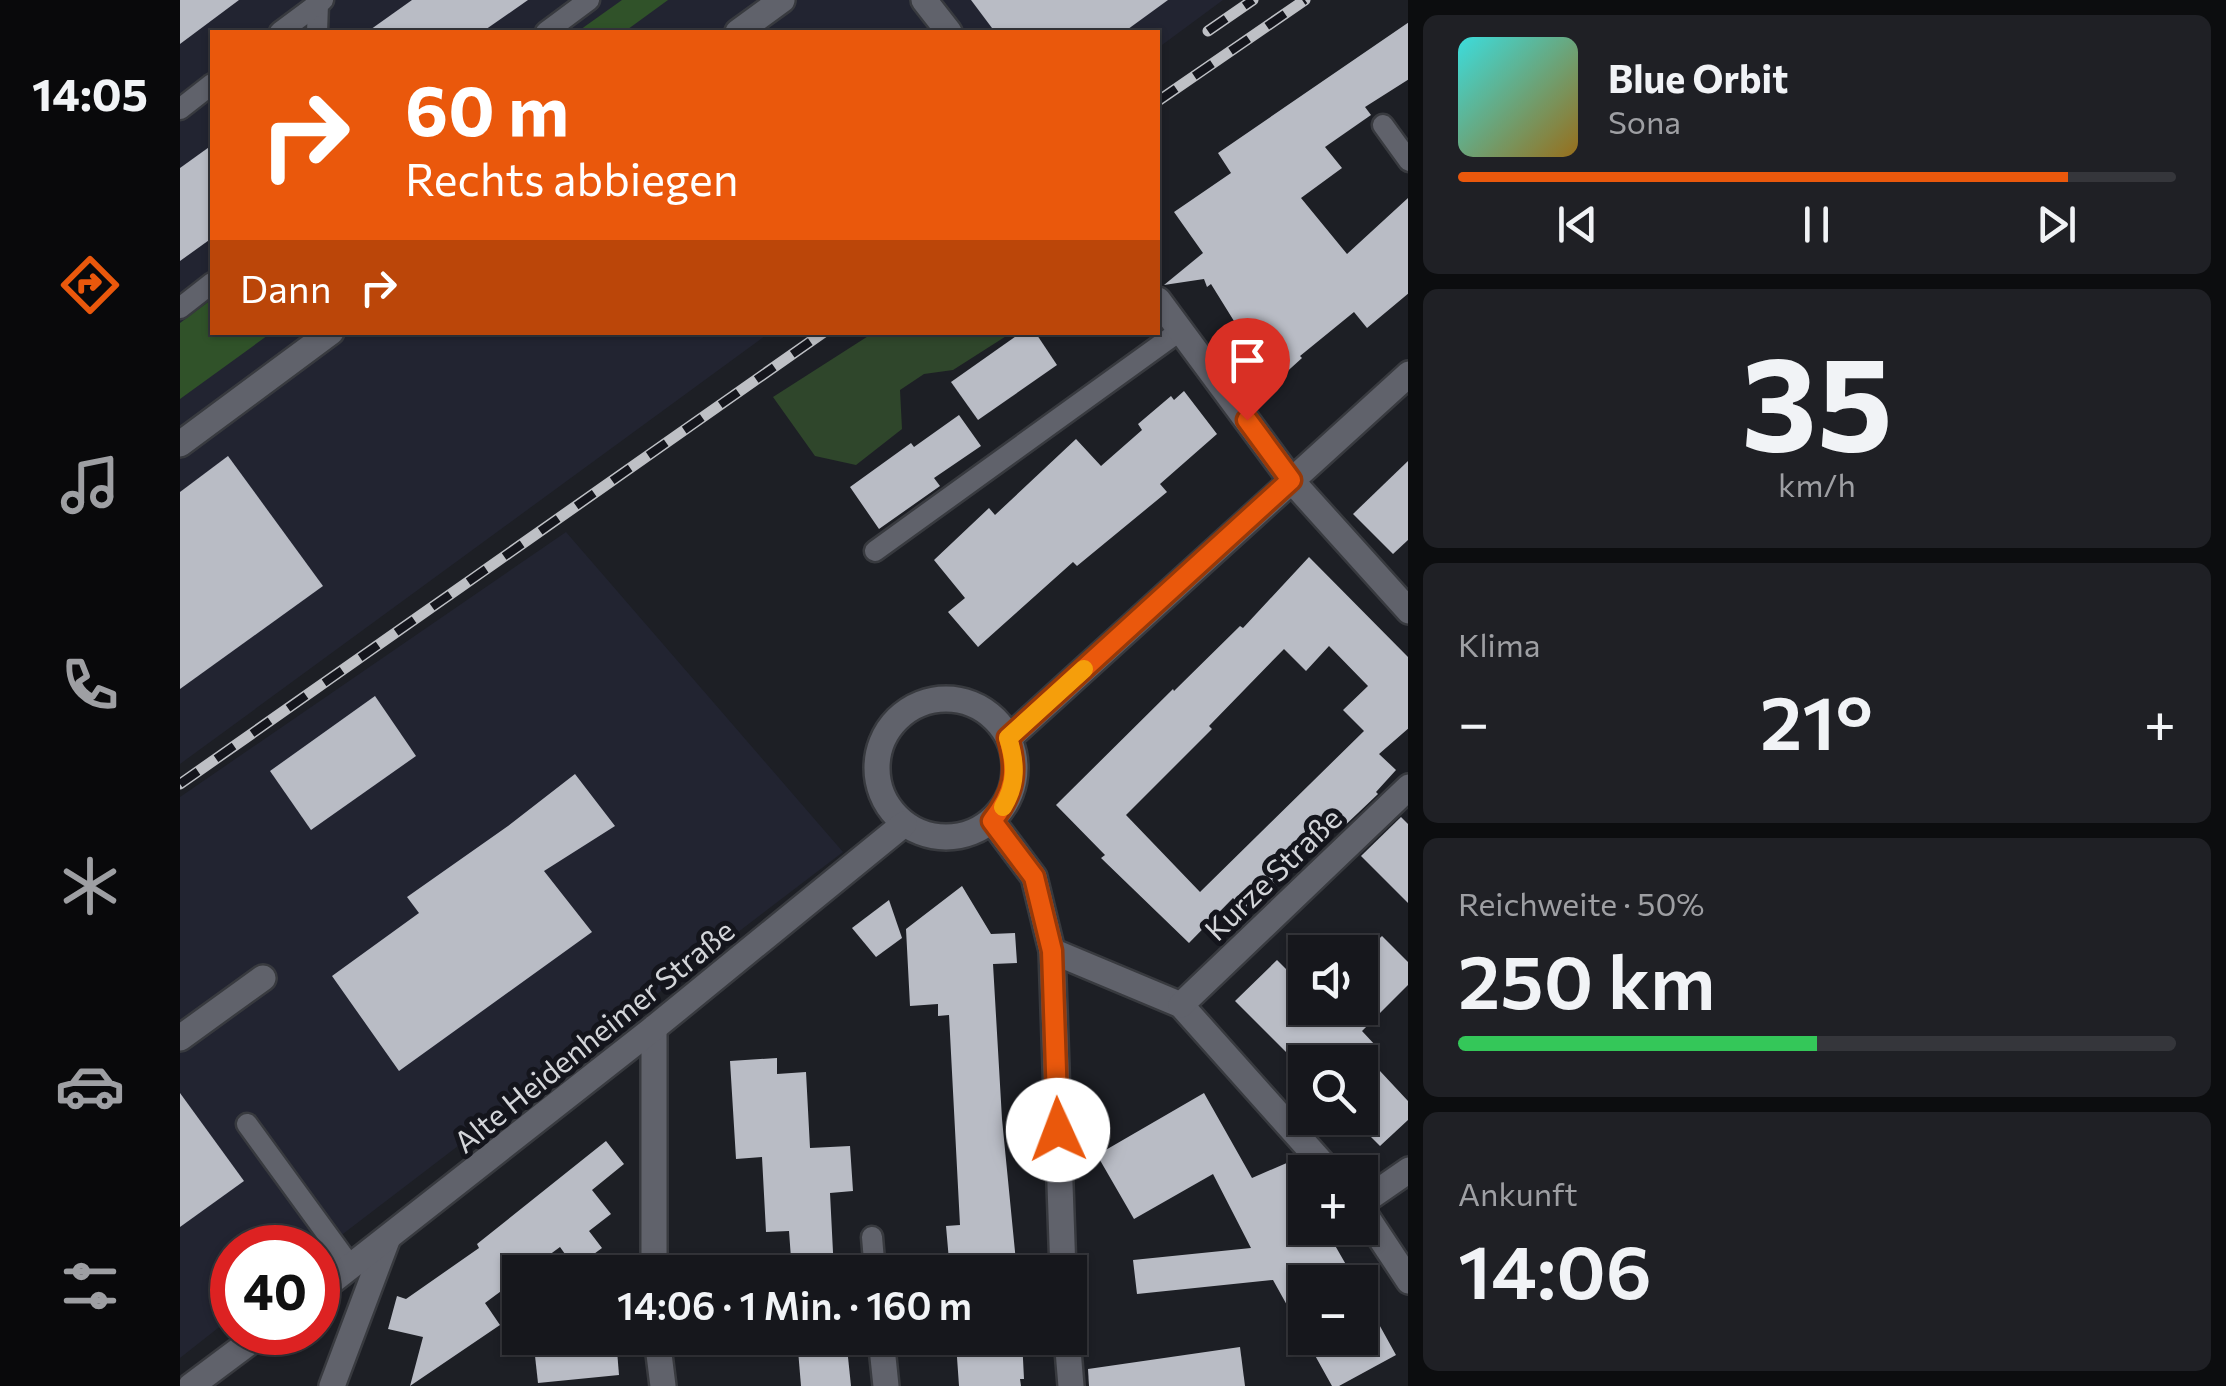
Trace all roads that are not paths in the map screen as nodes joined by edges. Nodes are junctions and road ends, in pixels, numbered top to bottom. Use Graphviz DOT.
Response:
graph roads {
  1 [pos="589,0"];
  2 [pos="782,0"];
  3 [pos="924,0"];
  4 [pos="319,1"];
  5 [pos="283,30"];
  6 [pos="317,30"];
  7 [pos="549,30"];
  8 [pos="741,30"];
  9 [pos="947,30"];
  10 [pos="210,86"];
  11 [pos="180,108"];
  12 [pos="1383,126"];
  13 [pos="1408,161"];
  14 [pos="210,285"];
  15 [pos="1160,303"];
  16 [pos="180,308"];
  17 [pos="1181,330"];
  18 [pos="328,335"];
  19 [pos="1408,374"];
  20 [pos="180,444"];
  21 [pos="1291,480"];
  22 [pos="875,552"];
  23 [pos="1408,610"];
  24 [pos="1008,738"];
  25 [pos="1408,787"];
  26 [pos="992,821"];
  27 [pos="904,824"];
  28 [pos="1052,951"];
  29 [pos="263,978"];
  30 [pos="1181,1005"];
  31 [pos="654,1028"];
  32 [pos="180,1038"];
  33 [pos="247,1124"];
  34 [pos="1315,1155"];
  35 [pos="1408,1170"];
  36 [pos="1378,1192"];
  37 [pos="1378,1234"];
  38 [pos="872,1237"];
  39 [pos="387,1240"];
  40 [pos="654,1255"];
  41 [pos="874,1255"];
  42 [pos="1063,1255"];
  43 [pos="350,1267"];
  44 [pos="340,1275"];
  45 [pos="1408,1281"];
  46 [pos="232,1355"];
  47 [pos="660,1355"];
  48 [pos="883,1355"];
  49 [pos="1068,1355"];
  50 [pos="191,1386"];
  51 [pos="332,1386"];
  52 [pos="663,1386"];
  53 [pos="886,1386"];
  54 [pos="1071,1386"];
  1 -- 7 [label="lane"];
  2 -- 8 [label="street"];
  3 -- 9 [label="street"];
  4 -- 5 [label="lane"];
  4 -- 6 [label="lane"];
  10 -- 11 [label="lane"];
  12 -- 13 [label="lane"];
  14 -- 16 [label="lane"];
  15 -- 17 [label="street"];
  17 -- 21 [label="street"];
  17 -- 22 [label="lane"];
  18 -- 20 [label="street"];
  19 -- 21 [label="street"];
  21 -- 23 [label="street"];
  21 -- 24 [label="street"];
  24 -- 26 [label="street"];
  24 -- 27 [label="street"];
  25 -- 30 [label="street, Kurze Straße"];
  26 -- 27 [label="street"];
  26 -- 28 [label="street"];
  27 -- 31 [label="street, Alte Heidenheimer Straße"];
  28 -- 30 [label="street"];
  28 -- 42 [label="street"];
  29 -- 32 [label="street"];
  30 -- 34 [label="street"];
  31 -- 39 [label="street, Alte Heidenheimer Straße"];
  31 -- 40 [label="street"];
  33 -- 43 [label="lane"];
  35 -- 36 [label="street"];
  37 -- 45 [label="street"];
  38 -- 41 [label="lane"];
  39 -- 43 [label="street, Alte Heidenheimer Straße"];
  39 -- 51 [label="street"];
  43 -- 44 [label="street, Alte Heidenheimer Straße"];
  46 -- 50 [label="street"];
  47 -- 52 [label="street"];
  48 -- 53 [label="street"];
  49 -- 54 [label="street"];
}
